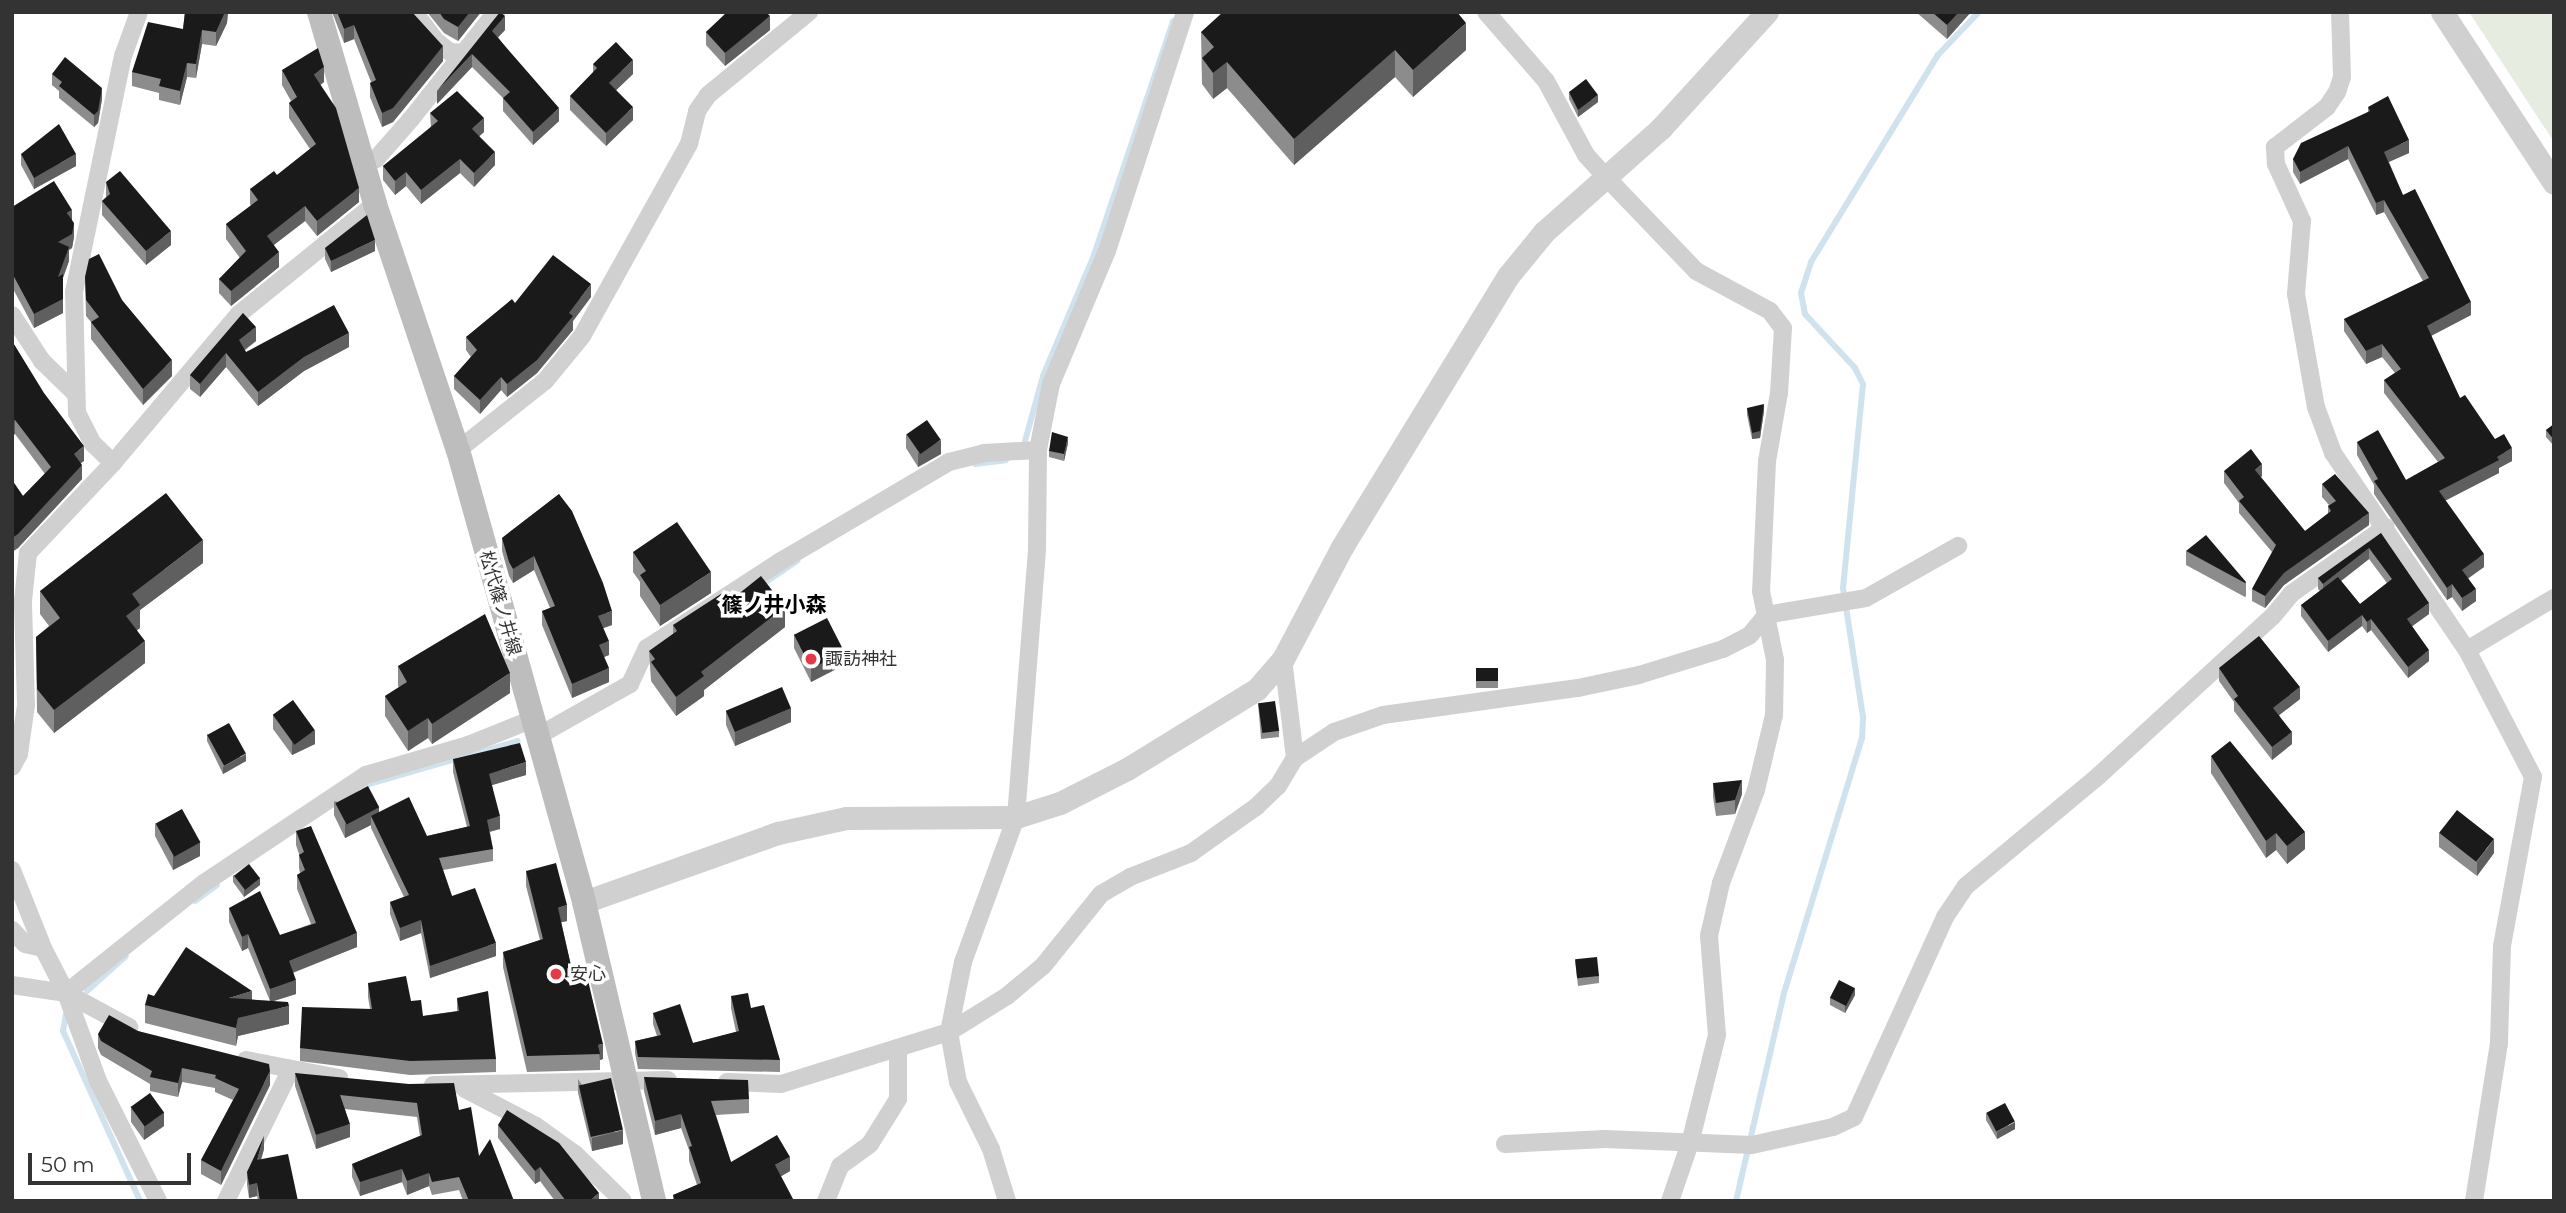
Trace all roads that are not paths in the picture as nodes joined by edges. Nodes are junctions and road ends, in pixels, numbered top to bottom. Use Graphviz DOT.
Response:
graph roads {
  1 [pos="139,12"];
  2 [pos="319,12"];
  3 [pos="414,12"];
  4 [pos="496,12"];
  5 [pos="809,12"];
  6 [pos="1185,12"];
  7 [pos="1486,12"];
  8 [pos="1767,12"];
  9 [pos="2340,12"];
  10 [pos="2442,12"];
  11 [pos="464,53"];
  12 [pos="364,163"];
  13 [pos="1606,177"];
  14 [pos="2554,183"];
  15 [pos="376,204"];
  16 [pos="12,315"];
  17 [pos="76,394"];
  18 [pos="458,450"];
  19 [pos="1038,450"];
  20 [pos="113,463"];
  21 [pos="2386,527"];
  22 [pos="1958,546"];
  23 [pos="28,553"];
  24 [pos="12,568"];
  25 [pos="2554,598"];
  26 [pos="1766,615"];
  27 [pos="2467,650"];
  28 [pos="1283,659"];
  29 [pos="535,727"];
  30 [pos="1296,758"];
  31 [pos="12,768"];
  32 [pos="1016,817"];
  33 [pos="12,870"];
  34 [pos="584,902"];
  35 [pos="12,930"];
  36 [pos="43,948"];
  37 [pos="12,985"];
  38 [pos="66,993"];
  39 [pos="949,1031"];
  40 [pos="141,1034"];
  41 [pos="898,1048"];
  42 [pos="222,1054"];
  43 [pos="290,1071"];
  44 [pos="687,1080"];
  45 [pos="354,1081"];
  46 [pos="713,1081"];
  47 [pos="626,1083"];
  48 [pos="451,1085"];
  49 [pos="410,1086"];
  50 [pos="1690,1143"];
  51 [pos="1505,1144"];
  52 [pos="158,1201"];
  53 [pos="226,1201"];
  54 [pos="623,1201"];
  55 [pos="654,1201"];
  56 [pos="826,1201"];
  57 [pos="1007,1201"];
  58 [pos="1670,1201"];
  59 [pos="2474,1201"];
  1 -- 17 [label="street"];
  2 -- 12 [label="main road, 松代篠ノ井線"];
  3 -- 11 [label="street"];
  4 -- 11 [label="street"];
  5 -- 18 [label="street"];
  6 -- 19 [label="street"];
  7 -- 13 [label="street"];
  8 -- 13 [label="street"];
  9 -- 21 [label="street"];
  10 -- 14 [label="street"];
  11 -- 12 [label="street"];
  12 -- 15 [label="main road, 松代篠ノ井線"];
  13 -- 26 [label="street"];
  13 -- 28 [label="street"];
  15 -- 18 [label="main road, 松代篠ノ井線"];
  15 -- 20 [label="street"];
  16 -- 17 [label="street"];
  17 -- 20 [label="street"];
  18 -- 29 [label="main road, 松代篠ノ井線"];
  19 -- 29 [label="street"];
  19 -- 32 [label="street"];
  20 -- 23 [label="street"];
  21 -- 27 [label="street"];
  21 -- 50 [label="street"];
  22 -- 26 [label="street"];
  23 -- 24 [label="street"];
  23 -- 31 [label="street"];
  25 -- 27 [label="street"];
  26 -- 30 [label="street"];
  26 -- 50 [label="street"];
  27 -- 59 [label="street"];
  28 -- 30 [label="street"];
  28 -- 32 [label="street"];
  29 -- 34 [label="main road, 松代篠ノ井線"];
  29 -- 38 [label="street"];
  30 -- 39 [label="street"];
  32 -- 34 [label="street"];
  32 -- 39 [label="street"];
  33 -- 36 [label="street"];
  34 -- 47 [label="main road, 松代篠ノ井線"];
  35 -- 36 [label="street"];
  36 -- 38 [label="street"];
  37 -- 38 [label="street"];
  38 -- 40 [label="street"];
  38 -- 52 [label="street"];
  39 -- 41 [label="street"];
  39 -- 57 [label="street"];
  41 -- 46 [label="street"];
  41 -- 56 [label="street"];
  42 -- 43 [label="street"];
  43 -- 45 [label="street"];
  43 -- 53 [label="street"];
  44 -- 47 [label="street"];
  47 -- 48 [label="street"];
  47 -- 55 [label="main road, 松代篠ノ井線"];
  48 -- 49 [label="street"];
  48 -- 54 [label="street"];
  50 -- 51 [label="street"];
  50 -- 58 [label="street"];
}
